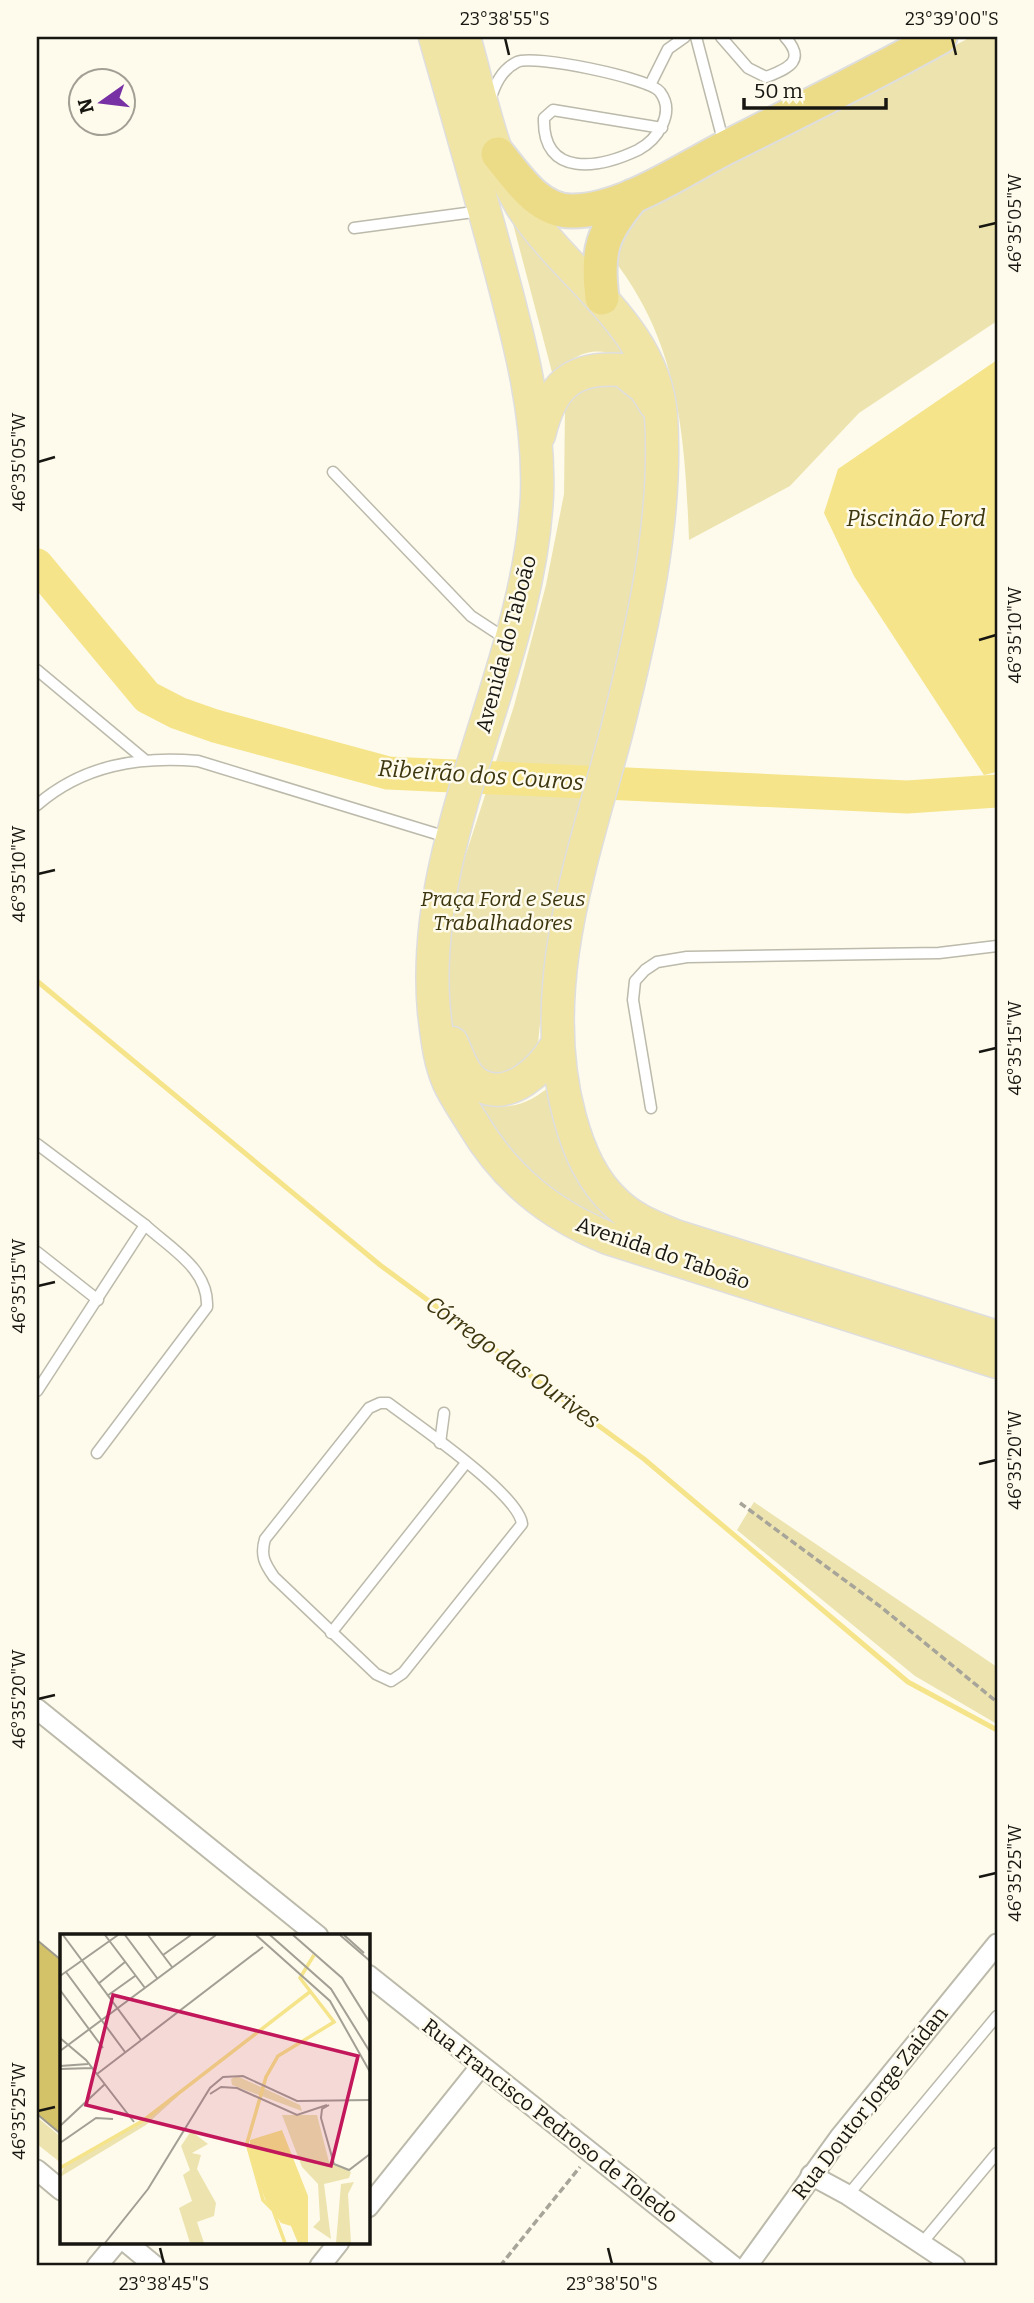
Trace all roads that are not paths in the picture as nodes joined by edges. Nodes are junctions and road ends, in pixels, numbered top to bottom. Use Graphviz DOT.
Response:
graph roads {
  1 [pos="435,37"];
  2 [pos="464,37"];
  3 [pos="685,37"];
  4 [pos="696,37"];
  5 [pos="721,37"];
  6 [pos="785,37"];
  7 [pos="940,37"];
  8 [pos="650,85"];
  9 [pos="486,113"];
  10 [pos="662,128"];
  11 [pos="725,148"];
  12 [pos="498,154"];
  13 [pos="633,196"];
  14 [pos="485,211"];
  15 [pos="354,228"];
  16 [pos="602,298"];
  17 [pos="661,414"];
  18 [pos="537,444"];
  19 [pos="333,471"];
  20 [pos="510,642"];
  21 [pos="37,670"];
  22 [pos="145,760"];
  23 [pos="37,805"];
  24 [pos="456,829"];
  25 [pos="997,946"];
  26 [pos="556,1046"];
  27 [pos="468,1092"];
  28 [pos="651,1108"];
  29 [pos="37,1144"];
  30 [pos="145,1226"];
  31 [pos="37,1252"];
  32 [pos="98,1300"];
  33 [pos="997,1337"];
  34 [pos="997,1362"];
  35 [pos="40,1378"];
  36 [pos="37,1391"];
  37 [pos="444,1413"];
  38 [pos="440,1443"];
  39 [pos="97,1453"];
  40 [pos="466,1463"];
  41 [pos="331,1633"];
  42 [pos="37,1709"];
  43 [pos="316,1934"];
  44 [pos="997,1944"];
  45 [pos="369,1976"];
  46 [pos="997,2016"];
  47 [pos="481,2066"];
  48 [pos="997,2153"];
  49 [pos="37,2170"];
  50 [pos="811,2175"];
  51 [pos="60,2189"];
  52 [pos="848,2195"];
  53 [pos="369,2206"];
  54 [pos="115,2244"];
  55 [pos="128,2244"];
  56 [pos="337,2244"];
  57 [pos="922,2244"];
  58 [pos="97,2266"];
  59 [pos="155,2266"];
  60 [pos="320,2266"];
  61 [pos="733,2266"];
  62 [pos="747,2266"];
  63 [pos="955,2266"];
  1 -- 14 [label="main road, Avenida do Taboão"];
  2 -- 9 [label="main road, Avenida do Taboão"];
  3 -- 8 [label="lane"];
  4 -- 11 [label="lane"];
  5 -- 6 [label="lane"];
  7 -- 11 [label="highway"];
  8 -- 9 [label="lane"];
  8 -- 10 [label="lane"];
  9 -- 12 [label="main road, Avenida do Taboão"];
  10 -- 10 [label="lane"];
  11 -- 13 [label="highway"];
  12 -- 13 [label="highway"];
  12 -- 16 [label="main road, Avenida do Taboão"];
  13 -- 16 [label="highway"];
  14 -- 15 [label="lane"];
  14 -- 18 [label="main road, Avenida do Taboão"];
  16 -- 17 [label="main road, Avenida do Taboão"];
  17 -- 18 [label="main road"];
  17 -- 26 [label="main road, Avenida do Taboão"];
  18 -- 20 [label="main road, Avenida do Taboão"];
  19 -- 20 [label="lane"];
  20 -- 24 [label="main road, Avenida do Taboão"];
  21 -- 22 [label="lane"];
  22 -- 23 [label="lane"];
  22 -- 24 [label="lane"];
  24 -- 27 [label="main road, Avenida do Taboão"];
  25 -- 28 [label="lane"];
  26 -- 27 [label="main road"];
  26 -- 33 [label="main road, Avenida do Taboão"];
  27 -- 34 [label="main road, Avenida do Taboão"];
  29 -- 30 [label="lane"];
  30 -- 32 [label="lane"];
  30 -- 39 [label="lane"];
  31 -- 32 [label="lane"];
  32 -- 35 [label="lane"];
  35 -- 36 [label="lane"];
  37 -- 38 [label="lane"];
  38 -- 40 [label="lane"];
  38 -- 41 [label="lane"];
  40 -- 41 [label="lane"];
  40 -- 41 [label="lane"];
  42 -- 43 [label="street"];
  44 -- 50 [label="street, Rua Doutor Jorge Zaidan"];
  45 -- 47 [label="street, Rua Francisco Pedroso de Toledo"];
  46 -- 52 [label="lane"];
  47 -- 53 [label="street"];
  47 -- 61 [label="street, Rua Francisco Pedroso de Toledo"];
  48 -- 57 [label="lane"];
  49 -- 51 [label="street"];
  50 -- 52 [label="street"];
  50 -- 62 [label="street, Rua Doutor Jorge Zaidan"];
  52 -- 57 [label="street"];
  54 -- 58 [label="street"];
  55 -- 59 [label="street"];
  56 -- 60 [label="street"];
  57 -- 63 [label="street"];
}
